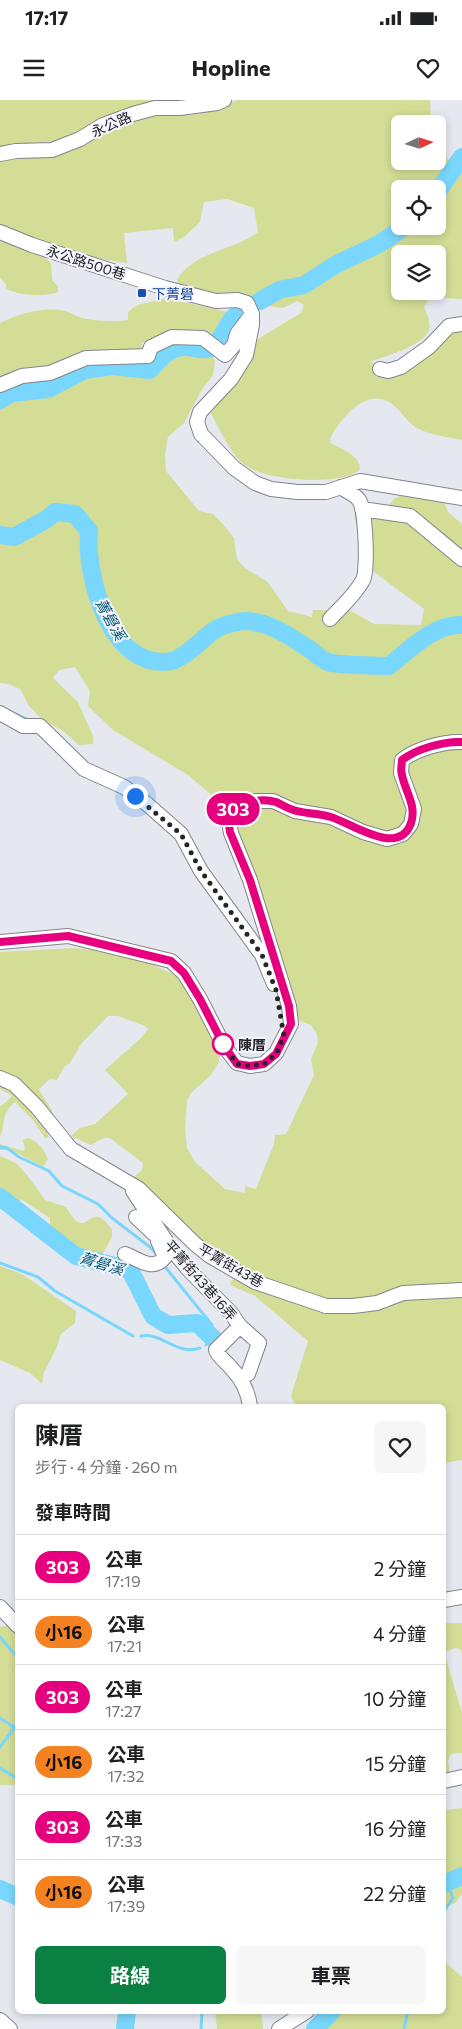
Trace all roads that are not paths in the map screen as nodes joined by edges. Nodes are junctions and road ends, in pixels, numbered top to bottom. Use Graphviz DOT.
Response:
graph roads {
  1 [pos="224,100"];
  2 [pos="0,154"];
  3 [pos="0,232"];
  4 [pos="252,314"];
  5 [pos="462,324"];
  6 [pos="380,369"];
  7 [pos="0,385"];
  8 [pos="340,488"];
  9 [pos="462,498"];
  10 [pos="362,509"];
  11 [pos="462,559"];
  12 [pos="330,619"];
  13 [pos="0,713"];
  14 [pos="462,742"];
  15 [pos="0,942"];
  16 [pos="284,1036"];
  17 [pos="0,1078"];
  18 [pos="128,1184"];
  19 [pos="136,1217"];
  20 [pos="156,1232"];
  21 [pos="125,1254"];
  22 [pos="462,1290"];
  23 [pos="240,1326"];
  24 [pos="248,1374"];
  25 [pos="249,1404"];
  26 [pos="462,1597"];
  27 [pos="446,1600"];
  28 [pos="0,1607"];
  29 [pos="15,1623"];
  30 [pos="462,1777"];
  31 [pos="446,1781"];
  32 [pos="303,2014"];
  33 [pos="0,2020"];
  34 [pos="15,2028"];
  35 [pos="279,2029"];
  1 -- 2 [label="street, 永公路"];
  3 -- 4 [label="street, 永公路500巷"];
  4 -- 7 [label="street"];
  4 -- 8 [label="street"];
  5 -- 6 [label="street"];
  8 -- 9 [label="street"];
  8 -- 10 [label="street"];
  10 -- 11 [label="street"];
  10 -- 12 [label="street"];
  13 -- 16 [label="street"];
  14 -- 16 [label="street"];
  15 -- 16 [label="street"];
  17 -- 18 [label="street, 平菁街43巷"];
  18 -- 20 [label="street, 平菁街43巷16弄"];
  18 -- 22 [label="street, 平菁街43巷"];
  19 -- 20 [label="street"];
  20 -- 21 [label="street"];
  20 -- 23 [label="street, 平菁街43巷16弄"];
  23 -- 24 [label="street, 平菁街43巷16弄"];
  23 -- 25 [label="street, 平菁街43巷16弄"];
  26 -- 27 [label="street"];
  28 -- 29 [label="street"];
  30 -- 31 [label="street"];
  32 -- 35 [label="street"];
  33 -- 34 [label="street"];
}
